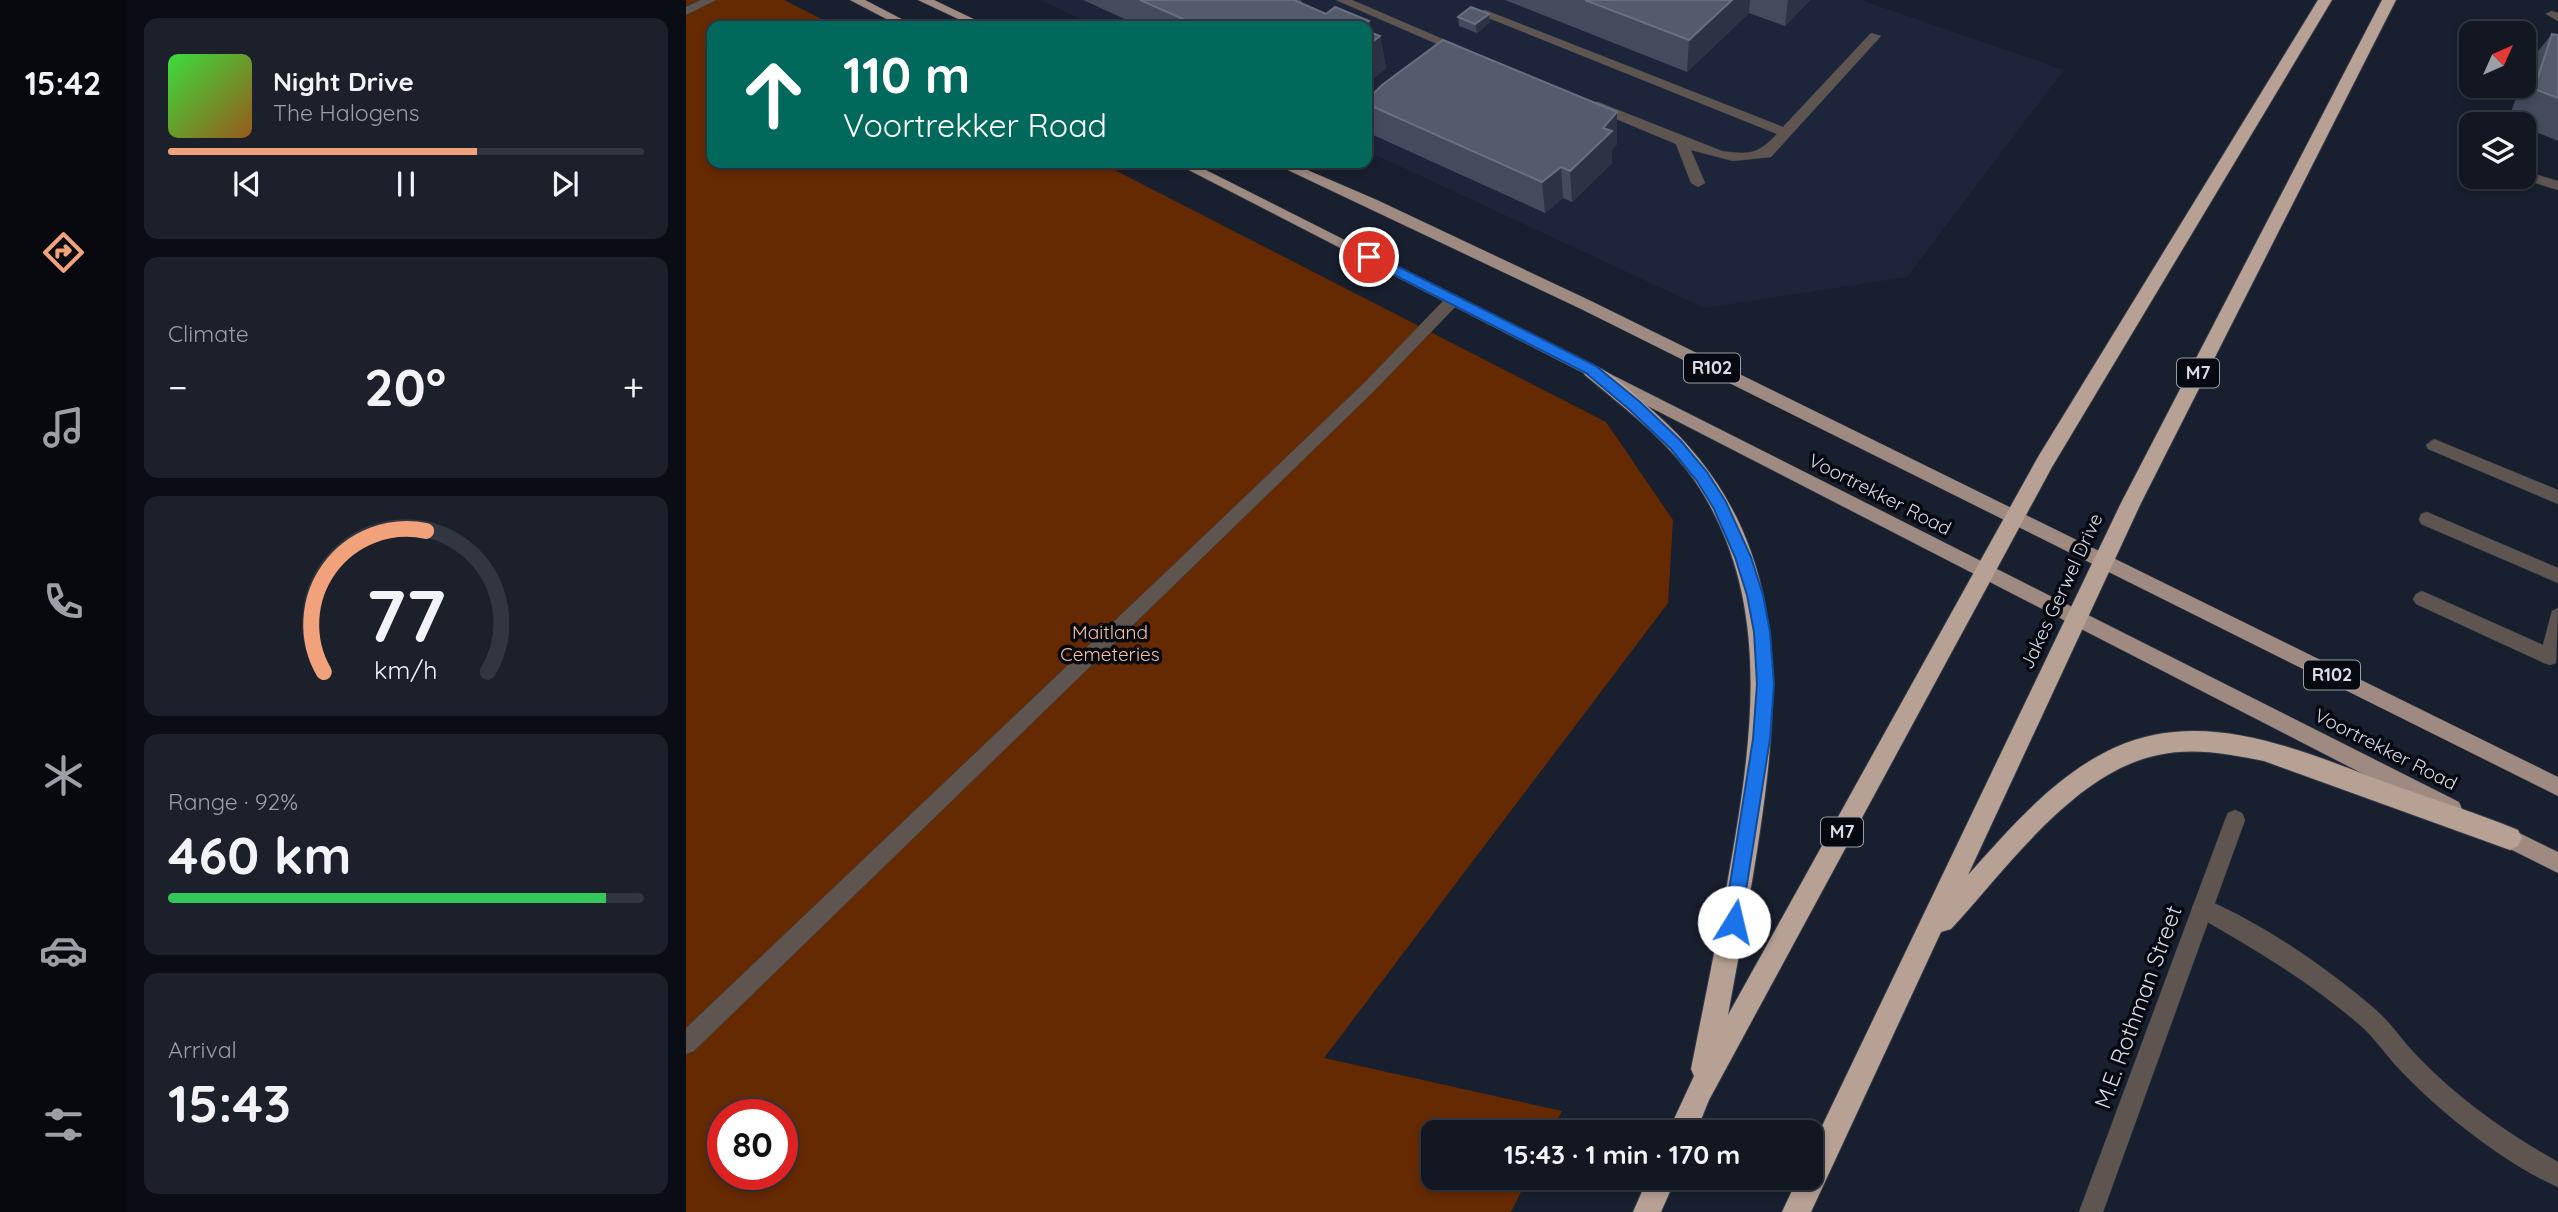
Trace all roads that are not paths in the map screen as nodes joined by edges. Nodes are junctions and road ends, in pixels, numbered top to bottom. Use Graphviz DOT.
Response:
graph roads {
  1 [pos="710,0"];
  2 [pos="924,0"];
  3 [pos="1342,0"];
  4 [pos="2325,0"];
  5 [pos="2389,0"];
  6 [pos="859,1"];
  7 [pos="686,12"];
  8 [pos="1485,13"];
  9 [pos="899,21"];
  10 [pos="971,21"];
  11 [pos="1875,36"];
  12 [pos="1480,57"];
  13 [pos="1581,99"];
  14 [pos="1786,133"];
  15 [pos="1681,141"];
  16 [pos="1192,168"];
  17 [pos="1291,168"];
  18 [pos="2536,179"];
  19 [pos="1698,183"];
  20 [pos="2558,186"];
  21 [pos="1453,300"];
  22 [pos="1591,370"];
  23 [pos="2434,445"];
  24 [pos="2558,497"];
  25 [pos="2014,518"];
  26 [pos="2427,519"];
  27 [pos="2105,562"];
  28 [pos="1984,572"];
  29 [pos="2558,576"];
  30 [pos="2422,599"];
  31 [pos="2558,616"];
  32 [pos="2076,617"];
  33 [pos="2554,659"];
  34 [pos="2558,787"];
  35 [pos="2235,820"];
  36 [pos="2510,838"];
  37 [pos="2558,863"];
  38 [pos="2202,908"];
  39 [pos="1930,933"];
  40 [pos="686,1043"];
  41 [pos="1700,1091"];
  42 [pos="1687,1120"];
  43 [pos="2558,1175"];
  44 [pos="1657,1190"];
  45 [pos="1647,1212"];
  46 [pos="1796,1212"];
  47 [pos="2091,1212"];
  1 -- 7 [label="street"];
  2 -- 10 [label="main road"];
  3 -- 12 [label="street"];
  4 -- 25 [label="highway, M7"];
  5 -- 27 [label="highway, Jakes Gerwel Drive / M7"];
  6 -- 9 [label="main road"];
  8 -- 14 [label="street"];
  11 -- 14 [label="street"];
  13 -- 15 [label="street"];
  14 -- 15 [label="street"];
  15 -- 19 [label="street"];
  16 -- 21 [label="main road, Voortrekker Road"];
  17 -- 25 [label="main road, Voortrekker Road / R102"];
  18 -- 20 [label="street"];
  21 -- 22 [label="main road, Voortrekker Road"];
  21 -- 40 [label="street"];
  22 -- 28 [label="main road, Voortrekker Road"];
  22 -- 41 [label="highway"];
  23 -- 24 [label="street"];
  25 -- 27 [label="main road, Voortrekker Road / R102"];
  25 -- 28 [label="highway, M7"];
  26 -- 29 [label="street"];
  27 -- 32 [label="highway, Jakes Gerwel Drive / M7"];
  27 -- 34 [label="main road, Voortrekker Road / R102"];
  28 -- 32 [label="main road, Voortrekker Road"];
  28 -- 41 [label="highway, M7"];
  30 -- 33 [label="street"];
  31 -- 33 [label="street"];
  32 -- 36 [label="main road, Voortrekker Road"];
  32 -- 39 [label="highway, Jakes Gerwel Drive / M7"];
  35 -- 38 [label="street, M.E. Rothman Street"];
  36 -- 37 [label="main road, Voortrekker Road"];
  36 -- 39 [label="highway"];
  38 -- 43 [label="street"];
  38 -- 47 [label="street, M.E. Rothman Street"];
  39 -- 46 [label="highway, Jakes Gerwel Drive / M7"];
  41 -- 42 [label="highway, M7"];
  44 -- 45 [label="highway"];
}
